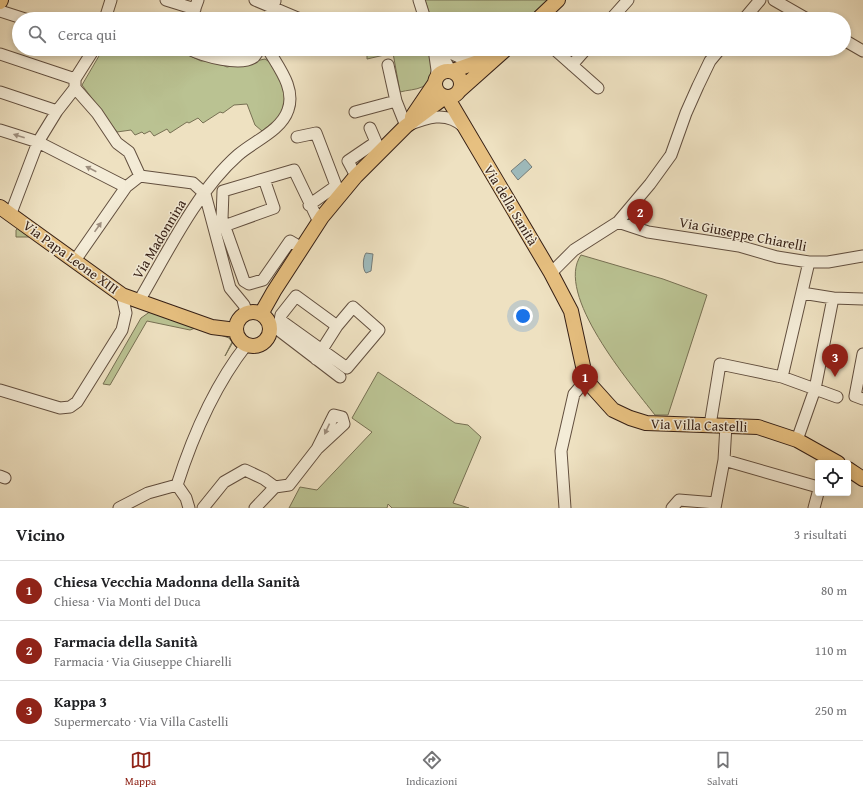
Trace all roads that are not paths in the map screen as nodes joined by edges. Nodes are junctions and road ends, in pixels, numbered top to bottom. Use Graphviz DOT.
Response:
graph roads {
  1 [pos="111,0"];
  2 [pos="166,0"];
  3 [pos="255,0"];
  4 [pos="419,0"];
  5 [pos="558,0"];
  6 [pos="628,0"];
  7 [pos="760,0"];
  8 [pos="774,0"];
  9 [pos="274,3"];
  10 [pos="195,9"];
  11 [pos="0,12"];
  12 [pos="107,12"];
  13 [pos="289,12"];
  14 [pos="423,12"];
  15 [pos="545,12"];
  16 [pos="618,12"];
  17 [pos="750,12"];
  18 [pos="795,12"];
  19 [pos="12,15"];
  20 [pos="851,44"];
  21 [pos="863,52"];
  22 [pos="0,54"];
  23 [pos="90,56"];
  24 [pos="210,56"];
  25 [pos="254,56"];
  26 [pos="272,56"];
  27 [pos="435,56"];
  28 [pos="442,56"];
  29 [pos="457,56"];
  30 [pos="492,56"];
  31 [pos="498,56"];
  32 [pos="562,56"];
  33 [pos="580,56"];
  34 [pos="714,56"];
  35 [pos="482,60"];
  36 [pos="388,65"];
  37 [pos="572,65"];
  38 [pos="451,71"];
  39 [pos="436,81"];
  40 [pos="75,84"];
  41 [pos="598,88"];
  42 [pos="0,92"];
  43 [pos="453,94"];
  44 [pos="396,101"];
  45 [pos="57,111"];
  46 [pos="355,112"];
  47 [pos="406,126"];
  48 [pos="370,128"];
  49 [pos="0,130"];
  50 [pos="468,133"];
  51 [pos="297,138"];
  52 [pos="38,142"];
  53 [pos="140,176"];
  54 [pos="356,176"];
  55 [pos="264,178"];
  56 [pos="126,187"];
  57 [pos="338,191"];
  58 [pos="205,194"];
  59 [pos="309,204"];
  60 [pos="5,210"];
  61 [pos="319,222"];
  62 [pos="618,222"];
  63 [pos="224,226"];
  64 [pos="302,248"];
  65 [pos="863,256"];
  66 [pos="76,260"];
  67 [pos="809,262"];
  68 [pos="551,273"];
  69 [pos="802,293"];
  70 [pos="122,295"];
  71 [pos="833,298"];
  72 [pos="863,299"];
  73 [pos="140,301"];
  74 [pos="247,313"];
  75 [pos="265,318"];
  76 [pos="337,326"];
  77 [pos="236,330"];
  78 [pos="247,344"];
  79 [pos="319,354"];
  80 [pos="863,354"];
  81 [pos="340,377"];
  82 [pos="782,377"];
  83 [pos="586,380"];
  84 [pos="815,389"];
  85 [pos="0,390"];
  86 [pos="837,397"];
  87 [pos="863,398"];
  88 [pos="710,425"];
  89 [pos="726,425"];
  90 [pos="796,440"];
  91 [pos="317,449"];
  92 [pos="724,460"];
  93 [pos="830,460"];
  94 [pos="851,471"];
  95 [pos="863,479"];
  96 [pos="177,485"];
  97 [pos="815,486"];
  98 [pos="275,487"];
  99 [pos="817,496"];
  100 [pos="823,496"];
  101 [pos="715,506"];
  102 [pos="119,508"];
  103 [pos="189,508"];
  104 [pos="204,508"];
  105 [pos="255,508"];
  106 [pos="565,508"];
  107 [pos="672,508"];
  108 [pos="814,508"];
  109 [pos="820,508"];
  1 -- 12 [label="street"];
  2 -- 10 [label="street"];
  3 -- 9 [label="street"];
  4 -- 14 [label="street"];
  5 -- 15 [label="main road"];
  6 -- 16 [label="street"];
  7 -- 17 [label="street"];
  8 -- 18 [label="street"];
  9 -- 13 [label="street"];
  11 -- 19 [label="street"];
  20 -- 21 [label="street"];
  22 -- 40 [label="street"];
  23 -- 40 [label="street"];
  24 -- 25 [label="street"];
  26 -- 58 [label="street, Via Madonnina"];
  27 -- 39 [label="street"];
  28 -- 38 [label="street"];
  29 -- 35 [label="street"];
  30 -- 35 [label="main road"];
  31 -- 43 [label="main road"];
  32 -- 37 [label="street"];
  33 -- 37 [label="street"];
  34 -- 62 [label="street"];
  35 -- 38 [label="main road"];
  36 -- 44 [label="street"];
  37 -- 41 [label="street"];
  38 -- 39 [label="main road"];
  38 -- 43 [label="main road"];
  39 -- 43 [label="main road"];
  39 -- 47 [label="main road"];
  40 -- 45 [label="street"];
  40 -- 53 [label="street"];
  42 -- 45 [label="street"];
  43 -- 47 [label="main road"];
  43 -- 50 [label="main road, Via della Sanità"];
  44 -- 46 [label="street"];
  44 -- 47 [label="street"];
  45 -- 52 [label="street"];
  47 -- 50 [label="street"];
  47 -- 54 [label="main road"];
  48 -- 54 [label="street"];
  52 -- 49 [label="street, one-way"];
  50 -- 68 [label="main road, Via della Sanità"];
  51 -- 57 [label="street"];
  56 -- 52 [label="street, one-way"];
  52 -- 60 [label="street"];
  53 -- 56 [label="street"];
  53 -- 58 [label="street"];
  54 -- 57 [label="main road"];
  55 -- 59 [label="street"];
  55 -- 63 [label="street"];
  55 -- 63 [label="street"];
  66 -- 56 [label="street, one-way"];
  57 -- 59 [label="street"];
  57 -- 61 [label="main road"];
  58 -- 73 [label="street, Via Madonnina"];
  58 -- 74 [label="street"];
  59 -- 61 [label="street"];
  60 -- 66 [label="main road, Via Papa Leone XIII"];
  61 -- 64 [label="main road"];
  62 -- 67 [label="street, Via Giuseppe Chiarelli"];
  62 -- 68 [label="street"];
  63 -- 64 [label="street"];
  64 -- 75 [label="main road"];
  65 -- 67 [label="street, Via Giuseppe Chiarelli"];
  66 -- 70 [label="main road, Via Papa Leone XIII"];
  67 -- 69 [label="street"];
  68 -- 83 [label="main road, Via Villa Castelli"];
  69 -- 71 [label="street"];
  69 -- 82 [label="street"];
  70 -- 73 [label="main road, Via Papa Leone XIII"];
  70 -- 85 [label="street"];
  71 -- 72 [label="street"];
  71 -- 84 [label="street"];
  73 -- 77 [label="main road, Via Papa Leone XIII"];
  74 -- 75 [label="main road"];
  74 -- 77 [label="main road"];
  75 -- 78 [label="main road"];
  75 -- 79 [label="street"];
  76 -- 79 [label="street"];
  76 -- 79 [label="street"];
  76 -- 79 [label="street"];
  77 -- 78 [label="main road"];
  78 -- 96 [label="street"];
  79 -- 81 [label="street"];
  80 -- 87 [label="street"];
  82 -- 84 [label="street"];
  82 -- 88 [label="street"];
  83 -- 88 [label="main road, Via Villa Castelli"];
  83 -- 106 [label="street"];
  84 -- 86 [label="street"];
  84 -- 90 [label="street"];
  88 -- 89 [label="main road, Via Villa Castelli"];
  89 -- 90 [label="main road, Via Villa Castelli"];
  89 -- 92 [label="street"];
  90 -- 93 [label="main road, Via Villa Castelli"];
  91 -- 98 [label="street"];
  92 -- 97 [label="street"];
  92 -- 101 [label="street"];
  94 -- 95 [label="main road"];
  96 -- 102 [label="street"];
  96 -- 103 [label="street"];
  98 -- 104 [label="street"];
  98 -- 105 [label="street"];
  99 -- 108 [label="street"];
  100 -- 109 [label="street"];
  101 -- 107 [label="street"];
}
